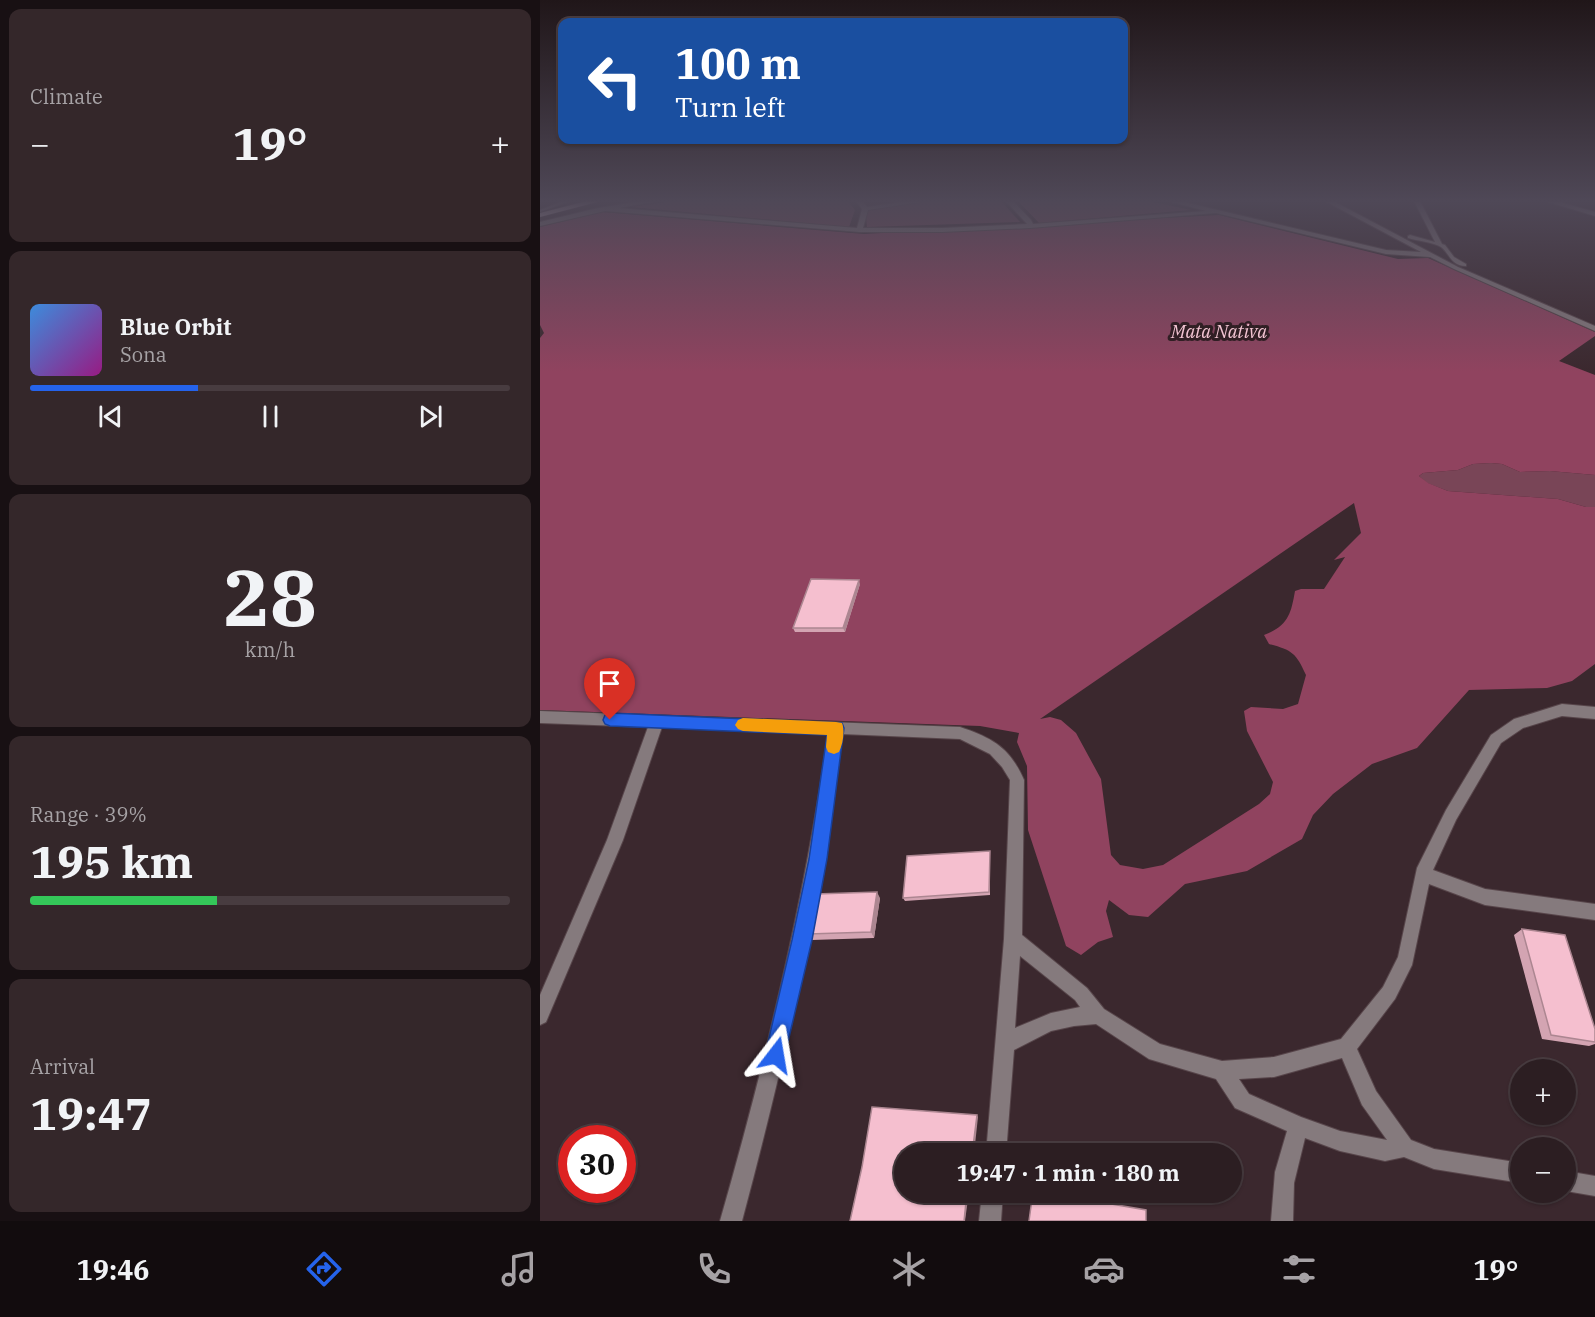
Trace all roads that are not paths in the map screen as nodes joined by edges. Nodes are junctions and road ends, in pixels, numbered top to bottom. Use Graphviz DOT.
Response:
graph roads {
  1 [pos="1437,258"];
  2 [pos="1454,258"];
  3 [pos="1593,324"];
  4 [pos="1595,713"];
  5 [pos="540,717"];
  6 [pos="657,722"];
  7 [pos="836,728"];
  8 [pos="1423,874"];
  9 [pos="1595,912"];
  10 [pos="1013,939"];
  11 [pos="1098,1015"];
  12 [pos="540,1016"];
  13 [pos="1007,1043"];
  14 [pos="1347,1047"];
  15 [pos="1222,1071"];
  16 [pos="1299,1126"];
  17 [pos="997,1143"];
  18 [pos="1404,1147"];
  19 [pos="1510,1171"];
  20 [pos="1576,1183"];
  21 [pos="1595,1186"];
  22 [pos="992,1203"];
  23 [pos="731,1221"];
  24 [pos="990,1221"];
  25 [pos="1282,1221"];
  1 -- 3 [label="street"];
  2 -- 3 [label="street"];
  4 -- 8 [label="street"];
  5 -- 6 [label="street"];
  6 -- 7 [label="street"];
  6 -- 12 [label="street"];
  7 -- 10 [label="street"];
  7 -- 23 [label="street"];
  8 -- 9 [label="street"];
  8 -- 14 [label="street"];
  10 -- 11 [label="street"];
  10 -- 13 [label="street"];
  11 -- 13 [label="street"];
  11 -- 15 [label="street"];
  13 -- 17 [label="street"];
  14 -- 15 [label="street"];
  14 -- 18 [label="street"];
  15 -- 16 [label="street"];
  16 -- 18 [label="street"];
  16 -- 25 [label="street"];
  18 -- 19 [label="street"];
  20 -- 21 [label="street"];
  22 -- 24 [label="street"];
}
